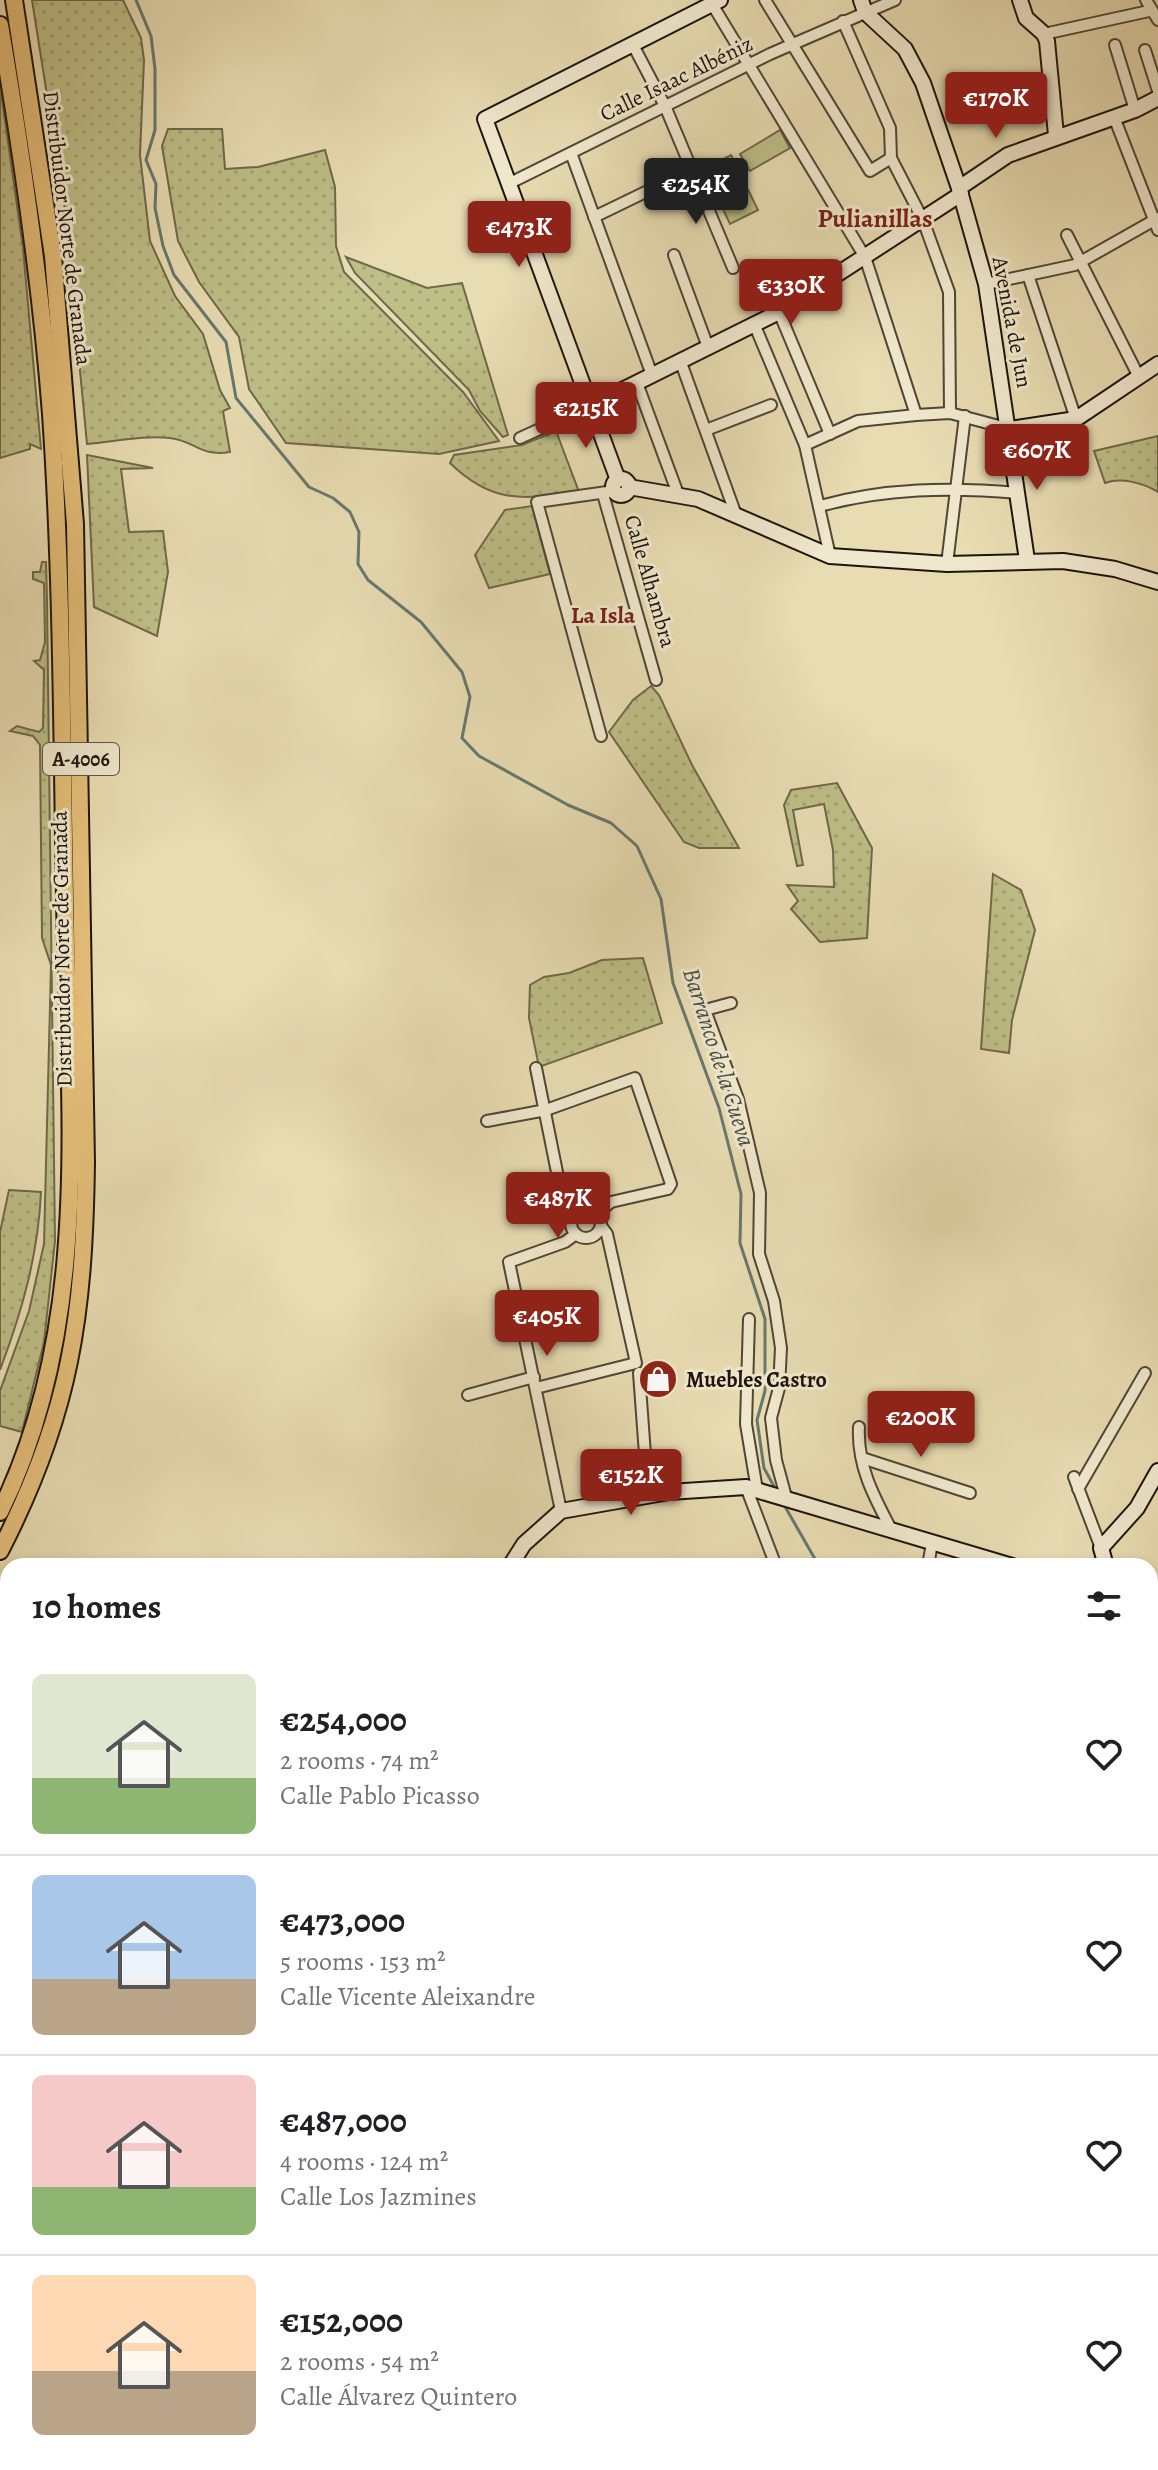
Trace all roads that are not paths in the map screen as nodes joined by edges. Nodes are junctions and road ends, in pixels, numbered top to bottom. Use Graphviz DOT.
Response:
graph roads {
  1 [pos="14,0"];
  2 [pos="765,0"];
  3 [pos="895,0"];
  4 [pos="1020,0"];
  5 [pos="716,2"];
  6 [pos="1148,5"];
  7 [pos="863,6"];
  8 [pos="1158,20"];
  9 [pos="843,21"];
  10 [pos="0,25"];
  11 [pos="1044,34"];
  12 [pos="793,43"];
  13 [pos="633,45"];
  14 [pos="1115,45"];
  15 [pos="1145,50"];
  16 [pos="750,64"];
  17 [pos="1158,91"];
  18 [pos="1158,98"];
  19 [pos="665,106"];
  20 [pos="1135,110"];
  21 [pos="1114,117"];
  22 [pos="1056,135"];
  23 [pos="571,153"];
  24 [pos="891,158"];
  25 [pos="691,170"];
  26 [pos="508,184"];
  27 [pos="960,191"];
  28 [pos="594,217"];
  29 [pos="923,220"];
  30 [pos="1157,223"];
  31 [pos="1067,235"];
  32 [pos="674,255"];
  33 [pos="865,257"];
  34 [pos="1080,261"];
  35 [pos="733,268"];
  36 [pos="1028,275"];
  37 [pos="986,284"];
  38 [pos="779,312"];
  39 [pos="755,326"];
  40 [pos="708,347"];
  41 [pos="680,360"];
  42 [pos="1158,364"];
  43 [pos="652,375"];
  44 [pos="1139,377"];
  45 [pos="637,383"];
  46 [pos="771,405"];
  47 [pos="590,406"];
  48 [pos="950,413"];
  49 [pos="916,415"];
  50 [pos="965,416"];
  51 [pos="1076,419"];
  52 [pos="1010,429"];
  53 [pos="706,430"];
  54 [pos="830,434"];
  55 [pos="520,438"];
  56 [pos="805,445"];
  57 [pos="954,487"];
  58 [pos="616,488"];
  59 [pos="1018,493"];
  60 [pos="678,494"];
  61 [pos="820,506"];
  62 [pos="736,515"];
  63 [pos="830,556"];
  64 [pos="1027,560"];
  65 [pos="947,564"];
  66 [pos="1158,582"];
  67 [pos="656,680"];
  68 [pos="601,736"];
  69 [pos="731,1003"];
  70 [pos="536,1068"];
  71 [pos="546,1110"];
  72 [pos="487,1121"];
  73 [pos="598,1213"];
  74 [pos="571,1219"];
  75 [pos="601,1226"];
  76 [pos="576,1234"];
  77 [pos="749,1319"];
  78 [pos="639,1373"];
  79 [pos="1145,1373"];
  80 [pos="535,1382"];
  81 [pos="468,1395"];
  82 [pos="859,1427"];
  83 [pos="862,1458"];
  84 [pos="1158,1471"];
  85 [pos="1074,1477"];
  86 [pos="751,1488"];
  87 [pos="1078,1489"];
  88 [pos="970,1493"];
  89 [pos="648,1495"];
  90 [pos="786,1497"];
  91 [pos="561,1511"];
  92 [pos="0,1512"];
  93 [pos="892,1531"];
  94 [pos="932,1543"];
  95 [pos="1101,1548"];
  96 [pos="0,1551"];
  97 [pos="515,1558"];
  98 [pos="773,1558"];
  99 [pos="929,1558"];
  100 [pos="974,1558"];
  101 [pos="1102,1558"];
  1 -- 96 [label="main road, Distribuidor Norte de Granada / A-4006"];
  2 -- 12 [label="street"];
  3 -- 7 [label="street, Calle Isaac Albéniz"];
  4 -- 11 [label="street"];
  5 -- 13 [label="street"];
  5 -- 16 [label="street"];
  6 -- 8 [label="street"];
  6 -- 11 [label="street"];
  7 -- 9 [label="street, Calle Isaac Albéniz"];
  7 -- 27 [label="street, Avenida de Jun"];
  9 -- 12 [label="street, Calle Isaac Albéniz"];
  9 -- 24 [label="street"];
  10 -- 92 [label="main road, Distribuidor Norte de Granada / A-4006"];
  11 -- 22 [label="street"];
  12 -- 16 [label="street, Calle Isaac Albéniz"];
  12 -- 24 [label="street"];
  13 -- 19 [label="street"];
  13 -- 26 [label="street"];
  14 -- 20 [label="street"];
  15 -- 17 [label="street"];
  16 -- 19 [label="street, Calle Isaac Albéniz"];
  16 -- 33 [label="street"];
  18 -- 20 [label="street"];
  19 -- 23 [label="street, Calle Isaac Albéniz"];
  19 -- 25 [label="street"];
  20 -- 21 [label="street"];
  21 -- 22 [label="street"];
  21 -- 30 [label="street"];
  22 -- 27 [label="street"];
  23 -- 26 [label="street, Calle Isaac Albéniz"];
  23 -- 28 [label="street"];
  24 -- 29 [label="street"];
  25 -- 28 [label="street"];
  25 -- 35 [label="street"];
  26 -- 47 [label="street"];
  27 -- 29 [label="street"];
  27 -- 37 [label="street, Avenida de Jun"];
  28 -- 43 [label="street"];
  29 -- 33 [label="street"];
  29 -- 48 [label="street"];
  30 -- 34 [label="street"];
  31 -- 34 [label="street"];
  32 -- 40 [label="street"];
  33 -- 38 [label="street"];
  33 -- 49 [label="street"];
  34 -- 36 [label="street"];
  34 -- 44 [label="street"];
  36 -- 37 [label="street"];
  36 -- 51 [label="street"];
  37 -- 52 [label="street, Avenida de Jun"];
  38 -- 39 [label="street"];
  38 -- 54 [label="street"];
  39 -- 40 [label="street"];
  39 -- 56 [label="street"];
  40 -- 41 [label="street"];
  41 -- 43 [label="street"];
  41 -- 53 [label="street"];
  42 -- 44 [label="street"];
  43 -- 45 [label="street"];
  44 -- 51 [label="street"];
  45 -- 47 [label="street"];
  45 -- 60 [label="street"];
  46 -- 53 [label="street"];
  47 -- 55 [label="street"];
  47 -- 58 [label="street"];
  48 -- 49 [label="street"];
  48 -- 50 [label="street"];
  49 -- 54 [label="street"];
  50 -- 52 [label="street"];
  50 -- 57 [label="street"];
  51 -- 52 [label="street"];
  52 -- 59 [label="street, Avenida de Jun"];
  53 -- 62 [label="street"];
  54 -- 56 [label="street"];
  56 -- 61 [label="street"];
  57 -- 59 [label="street"];
  57 -- 61 [label="street"];
  57 -- 65 [label="street"];
  58 -- 60 [label="street"];
  58 -- 67 [label="street, Calle Alhambra"];
  58 -- 68 [label="street"];
  59 -- 64 [label="street, Avenida de Jun"];
  60 -- 62 [label="street"];
  61 -- 63 [label="street"];
  62 -- 63 [label="street"];
  63 -- 65 [label="street"];
  64 -- 65 [label="street"];
  64 -- 66 [label="street"];
  69 -- 90 [label="street"];
  70 -- 71 [label="street"];
  71 -- 72 [label="street"];
  71 -- 73 [label="street"];
  71 -- 74 [label="street"];
  73 -- 74 [label="street"];
  73 -- 75 [label="street"];
  74 -- 76 [label="street"];
  75 -- 76 [label="street"];
  75 -- 80 [label="street"];
  76 -- 80 [label="street"];
  77 -- 86 [label="street"];
  78 -- 89 [label="street"];
  79 -- 87 [label="street"];
  80 -- 81 [label="street"];
  80 -- 91 [label="street"];
  82 -- 83 [label="street"];
  83 -- 88 [label="street"];
  83 -- 93 [label="street"];
  84 -- 95 [label="street"];
  85 -- 87 [label="street"];
  86 -- 89 [label="street"];
  86 -- 90 [label="street"];
  86 -- 98 [label="street"];
  87 -- 95 [label="street"];
  89 -- 91 [label="street"];
  90 -- 93 [label="street"];
  91 -- 97 [label="street"];
  93 -- 94 [label="street"];
  94 -- 99 [label="street"];
  94 -- 100 [label="street"];
  95 -- 101 [label="street"];
}
